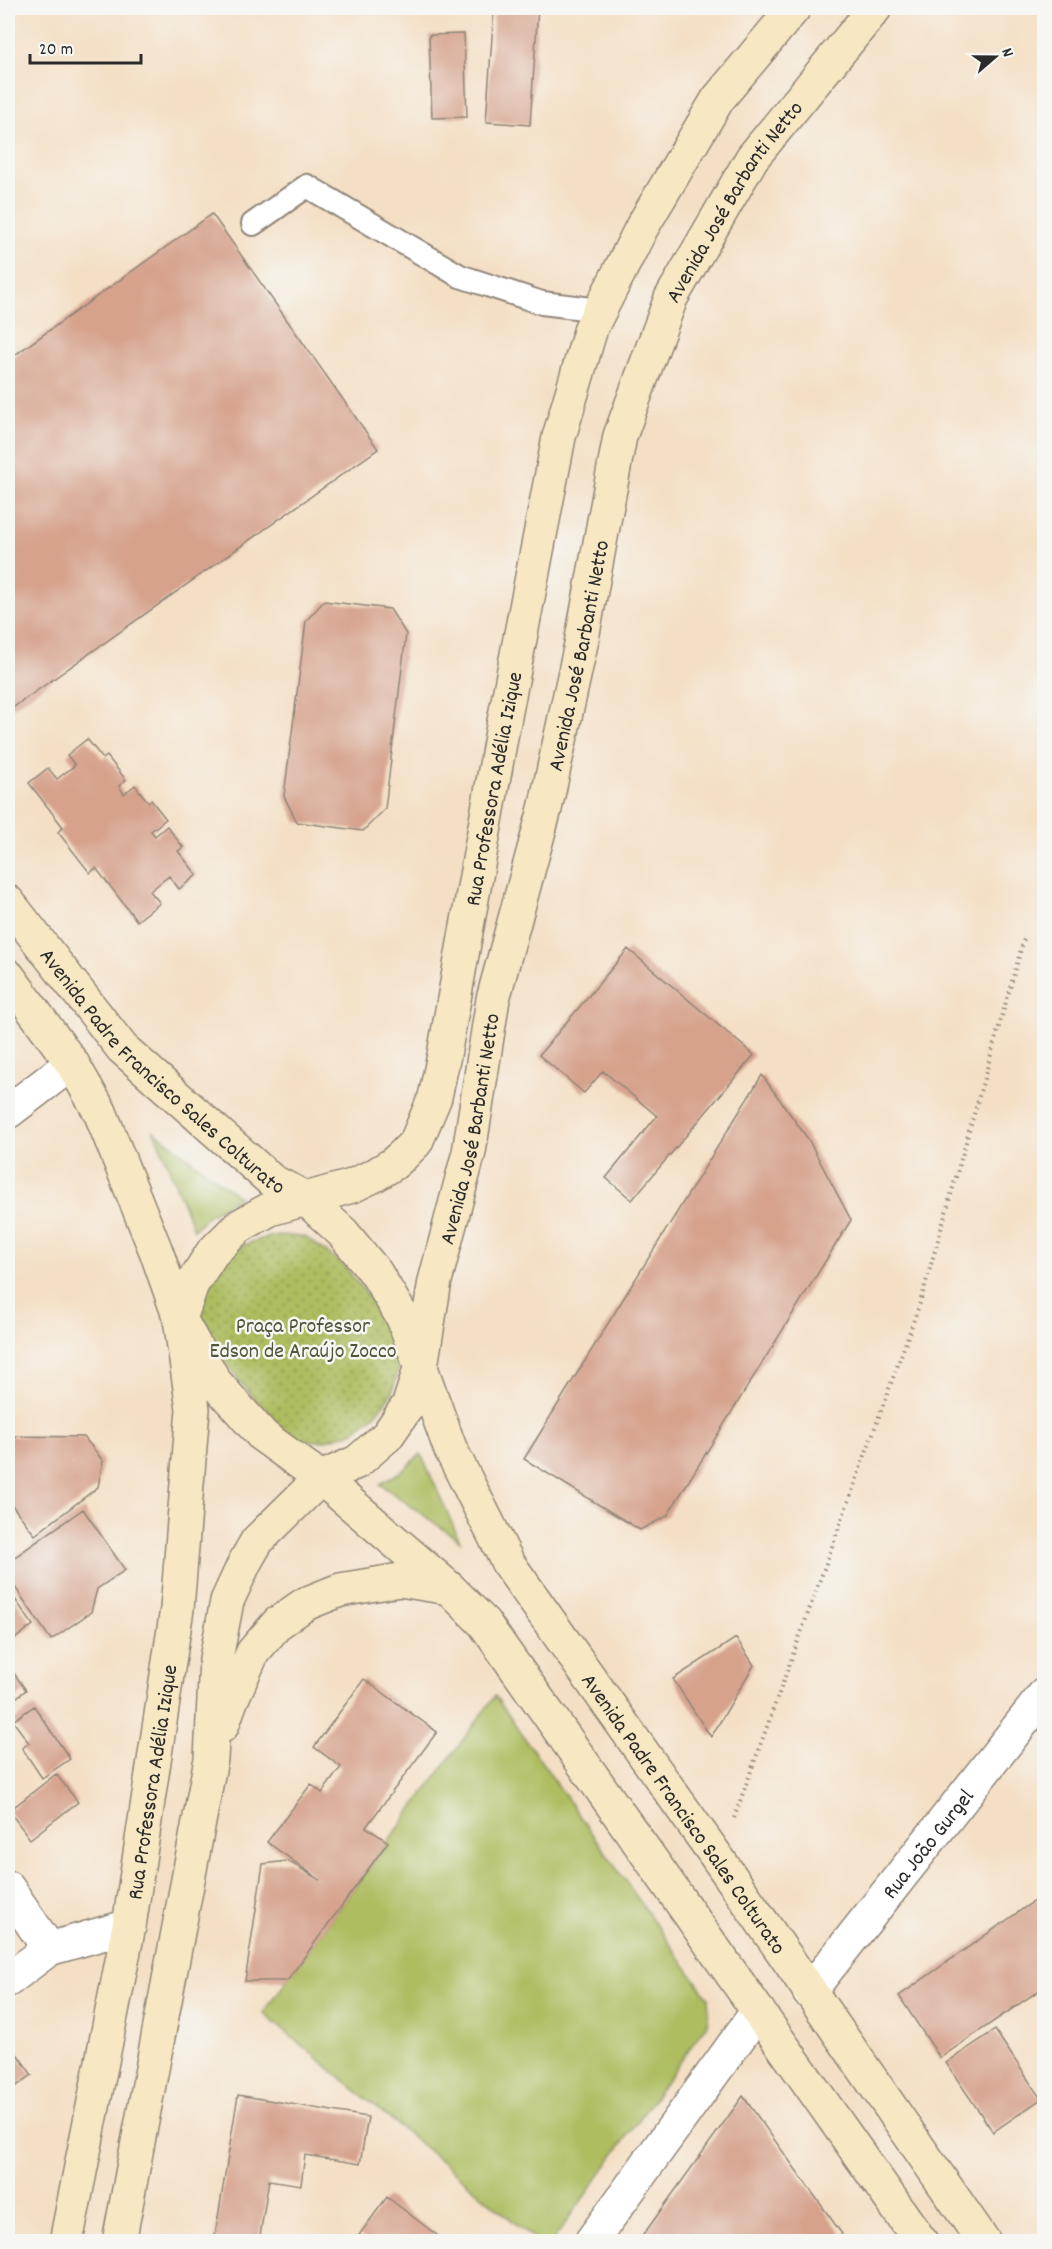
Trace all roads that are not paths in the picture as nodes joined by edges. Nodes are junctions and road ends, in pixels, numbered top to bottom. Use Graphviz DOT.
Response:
graph roads {
  1 [pos="794,8"];
  2 [pos="875,8"];
  3 [pos="253,224"];
  4 [pos="600,310"];
  5 [pos="8,902"];
  6 [pos="8,976"];
  7 [pos="72,1064"];
  8 [pos="8,1112"];
  9 [pos="305,1198"];
  10 [pos="180,1319"];
  11 [pos="421,1366"];
  12 [pos="321,1478"];
  13 [pos="449,1588"];
  14 [pos="1044,1695"];
  15 [pos="211,1759"];
  16 [pos="8,1888"];
  17 [pos="182,1915"];
  18 [pos="129,1926"];
  19 [pos="49,1949"];
  20 [pos="8,1980"];
  21 [pos="809,1992"];
  22 [pos="758,2011"];
  23 [pos="66,2241"];
  24 [pos="119,2241"];
  25 [pos="591,2241"];
  26 [pos="921,2241"];
  27 [pos="984,2241"];
  1 -- 4 [label="street"];
  2 -- 11 [label="street, Avenida José Barbanti Netto"];
  3 -- 4 [label="lane"];
  4 -- 9 [label="street, Rua Professora Adélia Izique"];
  5 -- 9 [label="street, Avenida Padre Francisco Sales Colturato"];
  6 -- 7 [label="street"];
  7 -- 8 [label="street"];
  7 -- 10 [label="street"];
  9 -- 10 [label="street, Rua Professora Adélia Izique"];
  9 -- 11 [label="street, Avenida Padre Francisco Sales Colturato"];
  10 -- 12 [label="street"];
  10 -- 18 [label="street, Rua Professora Adélia Izique"];
  11 -- 12 [label="street, Avenida José Barbanti Netto"];
  11 -- 21 [label="street, Avenida Padre Francisco Sales Colturato"];
  12 -- 13 [label="street"];
  12 -- 15 [label="street, Rua Professora Adélia Izique"];
  13 -- 15 [label="street"];
  13 -- 22 [label="street"];
  14 -- 21 [label="street, Rua João Gurgel"];
  15 -- 17 [label="street, Rua Professora Adélia Izique"];
  16 -- 19 [label="street"];
  17 -- 18 [label="street"];
  17 -- 24 [label="street, Rua Professora Adélia Izique"];
  18 -- 19 [label="street"];
  18 -- 23 [label="street, Rua Professora Adélia Izique"];
  19 -- 20 [label="street"];
  21 -- 27 [label="street, Avenida Padre Francisco Sales Colturato"];
  22 -- 25 [label="street"];
  22 -- 26 [label="street"];
}
